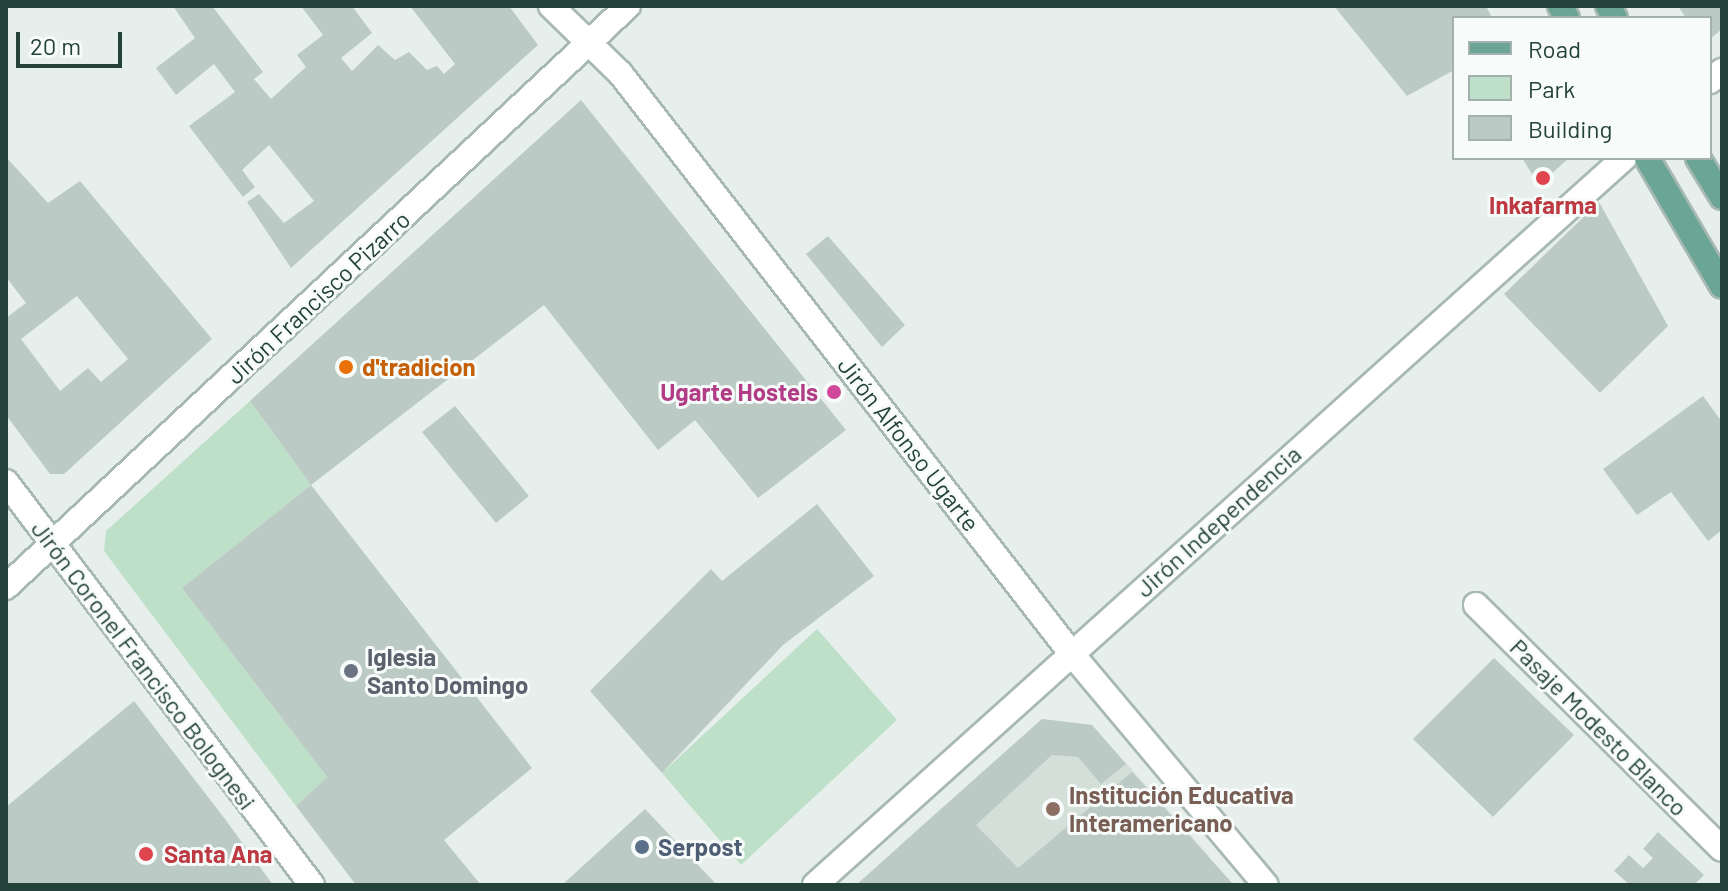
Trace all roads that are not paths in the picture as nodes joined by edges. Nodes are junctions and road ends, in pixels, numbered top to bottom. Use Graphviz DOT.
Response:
graph roads {
  1 [pos="551,6"];
  2 [pos="628,6"];
  3 [pos="588,43"];
  4 [pos="1622,160"];
  5 [pos="1648,160"];
  6 [pos="1699,160"];
  7 [pos="1722,197"];
  8 [pos="1722,286"];
  9 [pos="6,482"];
  10 [pos="53,546"];
  11 [pos="6,587"];
  12 [pos="1476,605"];
  13 [pos="1071,653"];
  14 [pos="1722,849"];
  15 [pos="312,885"];
  16 [pos="815,885"];
  17 [pos="1266,885"];
  1 -- 3 [label="street, Jirón Alfonso Ugarte"];
  2 -- 3 [label="street, Jirón Francisco Pizarro"];
  3 -- 10 [label="street, Jirón Francisco Pizarro"];
  3 -- 13 [label="street, Jirón Alfonso Ugarte"];
  4 -- 13 [label="street, Jirón Independencia"];
  5 -- 8 [label="main road"];
  6 -- 7 [label="main road"];
  9 -- 10 [label="street, Jirón Coronel Francisco Bolognesi"];
  10 -- 11 [label="street, Jirón Francisco Pizarro"];
  10 -- 15 [label="street, Jirón Coronel Francisco Bolognesi"];
  12 -- 14 [label="street, Pasaje Modesto Blanco"];
  13 -- 16 [label="street, Jirón Independencia"];
  13 -- 17 [label="street, Jirón Alfonso Ugarte"];
}
